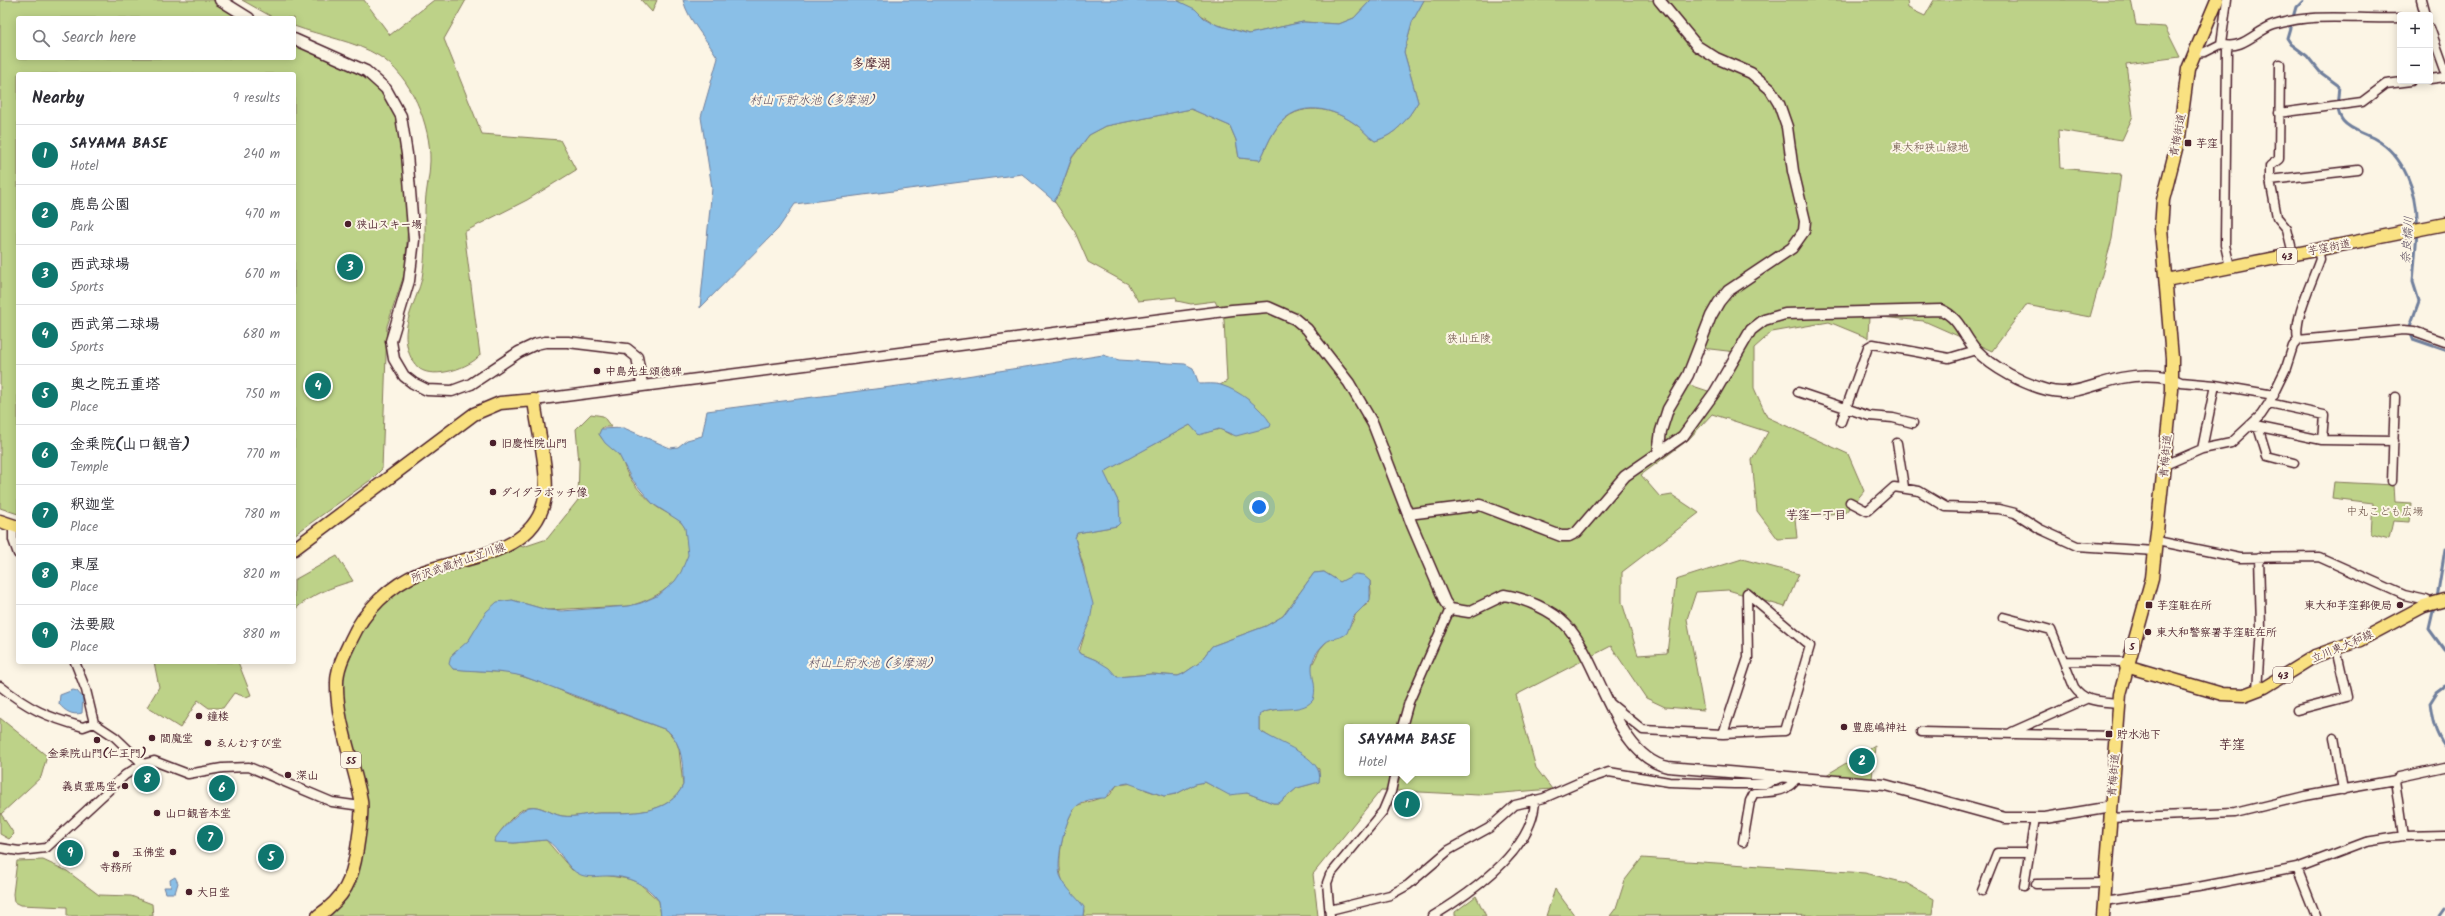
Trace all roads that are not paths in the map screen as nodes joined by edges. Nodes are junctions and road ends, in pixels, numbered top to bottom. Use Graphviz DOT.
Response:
graph roads {
  1 [pos="220,0"];
  2 [pos="1659,0"];
  3 [pos="2217,0"];
  4 [pos="2226,0"];
  5 [pos="2421,0"];
  6 [pos="2424,12"];
  7 [pos="246,16"];
  8 [pos="2397,18"];
  9 [pos="2433,36"];
  10 [pos="296,40"];
  11 [pos="2224,45"];
  12 [pos="2194,53"];
  13 [pos="2280,64"];
  14 [pos="2445,69"];
  15 [pos="2445,77"];
  16 [pos="2433,79"];
  17 [pos="2397,83"];
  18 [pos="2279,113"];
  19 [pos="2358,170"];
  20 [pos="2270,180"];
  21 [pos="2445,224"];
  22 [pos="2318,249"];
  23 [pos="2293,254"];
  24 [pos="2230,267"];
  25 [pos="2166,280"];
  26 [pos="2298,340"];
  27 [pos="2445,342"];
  28 [pos="1976,350"];
  29 [pos="2172,378"];
  30 [pos="642,384"];
  31 [pos="2215,385"];
  32 [pos="1798,392"];
  33 [pos="2274,395"];
  34 [pos="2395,397"];
  35 [pos="534,400"];
  36 [pos="2269,403"];
  37 [pos="1846,408"];
  38 [pos="1841,422"];
  39 [pos="1914,423"];
  40 [pos="2254,426"];
  41 [pos="2322,440"];
  42 [pos="2394,441"];
  43 [pos="1897,443"];
  44 [pos="2202,449"];
  45 [pos="1658,453"];
  46 [pos="2294,463"];
  47 [pos="2165,465"];
  48 [pos="2392,481"];
  49 [pos="1904,487"];
  50 [pos="1850,502"];
  51 [pos="1408,514"];
  52 [pos="0,522"];
  53 [pos="16,526"];
  54 [pos="2156,546"];
  55 [pos="16,548"];
  56 [pos="296,548"];
  57 [pos="2259,557"];
  58 [pos="2438,602"];
  59 [pos="1450,609"];
  60 [pos="2003,617"];
  61 [pos="2336,648"];
  62 [pos="2064,661"];
  63 [pos="75,664"];
  64 [pos="2127,664"];
  65 [pos="0,686"];
  66 [pos="2257,691"];
  67 [pos="2086,699"];
  68 [pos="1610,703"];
  69 [pos="2119,703"];
  70 [pos="2297,710"];
  71 [pos="94,723"];
  72 [pos="1403,724"];
  73 [pos="1921,732"];
  74 [pos="2010,733"];
  75 [pos="1723,734"];
  76 [pos="2116,736"];
  77 [pos="2334,737"];
  78 [pos="143,764"];
  79 [pos="2445,767"];
  80 [pos="1395,776"];
  81 [pos="1785,776"];
  82 [pos="1797,777"];
  83 [pos="2395,780"];
  84 [pos="2343,790"];
  85 [pos="1535,800"];
  86 [pos="361,806"];
  87 [pos="2110,812"];
  88 [pos="2035,818"];
  89 [pos="2445,834"];
  90 [pos="2403,836"];
  91 [pos="1742,842"];
  92 [pos="0,848"];
  93 [pos="2029,853"];
  94 [pos="2297,868"];
  95 [pos="2105,883"];
  96 [pos="2036,884"];
  97 [pos="2024,886"];
  98 [pos="1982,891"];
  99 [pos="2104,901"];
  100 [pos="1330,913"];
  101 [pos="318,916"];
  102 [pos="1432,916"];
  103 [pos="2103,916"];
  104 [pos="2316,916"];
  1 -- 7 [label="street"];
  2 -- 45 [label="street"];
  3 -- 12 [label="main road, 青梅街道 / 5"];
  4 -- 11 [label="street"];
  5 -- 6 [label="street"];
  8 -- 11 [label="street"];
  9 -- 14 [label="street"];
  10 -- 30 [label="street"];
  11 -- 12 [label="street"];
  11 -- 24 [label="street"];
  12 -- 25 [label="main road, 青梅街道 / 5"];
  13 -- 18 [label="street"];
  15 -- 16 [label="street"];
  17 -- 18 [label="street"];
  18 -- 20 [label="street"];
  19 -- 20 [label="street"];
  20 -- 23 [label="street"];
  21 -- 22 [label="main road, 芋窪街道 / 43"];
  22 -- 23 [label="main road, 芋窪街道 / 43"];
  22 -- 26 [label="street"];
  23 -- 24 [label="main road, 芋窪街道 / 43"];
  24 -- 25 [label="main road, 芋窪街道 / 43"];
  25 -- 29 [label="main road, 青梅街道 / 5"];
  26 -- 27 [label="street"];
  26 -- 33 [label="street"];
  28 -- 29 [label="street"];
  28 -- 37 [label="street"];
  28 -- 45 [label="street"];
  29 -- 31 [label="street"];
  29 -- 47 [label="main road, 青梅街道 / 5"];
  30 -- 35 [label="street"];
  30 -- 51 [label="street"];
  31 -- 33 [label="street"];
  31 -- 44 [label="street"];
  32 -- 37 [label="street"];
  33 -- 36 [label="street"];
  34 -- 42 [label="street"];
  35 -- 56 [label="main road"];
  35 -- 86 [label="main road, 所沢武蔵村山立川線 / 55"];
  36 -- 40 [label="street"];
  36 -- 41 [label="street"];
  37 -- 38 [label="street"];
  37 -- 39 [label="street"];
  40 -- 41 [label="street"];
  40 -- 44 [label="street"];
  40 -- 46 [label="street"];
  41 -- 42 [label="street"];
  42 -- 48 [label="street"];
  43 -- 49 [label="street"];
  44 -- 47 [label="street"];
  45 -- 51 [label="street"];
  47 -- 54 [label="main road, 青梅街道 / 5"];
  49 -- 50 [label="street"];
  49 -- 54 [label="street"];
  51 -- 59 [label="street"];
  52 -- 53 [label="main road"];
  53 -- 55 [label="street"];
  54 -- 57 [label="street"];
  54 -- 64 [label="main road, 青梅街道 / 5"];
  57 -- 58 [label="street"];
  57 -- 66 [label="street"];
  58 -- 61 [label="main road, 立川東大和線 / 43"];
  59 -- 68 [label="street"];
  59 -- 72 [label="street"];
  60 -- 62 [label="street"];
  61 -- 66 [label="main road, 立川東大和線 / 43"];
  61 -- 70 [label="street"];
  62 -- 64 [label="street"];
  62 -- 67 [label="street"];
  63 -- 71 [label="street"];
  64 -- 66 [label="main road, 立川東大和線 / 43"];
  64 -- 69 [label="main road, 青梅街道 / 5"];
  65 -- 71 [label="street"];
  67 -- 69 [label="street"];
  67 -- 74 [label="street"];
  68 -- 75 [label="street"];
  68 -- 81 [label="street"];
  69 -- 76 [label="main road, 青梅街道 / 5"];
  71 -- 78 [label="street"];
  73 -- 74 [label="street"];
  74 -- 76 [label="street"];
  75 -- 75 [label="street"];
  76 -- 87 [label="main road, 青梅街道 / 5"];
  77 -- 84 [label="street"];
  78 -- 86 [label="street"];
  78 -- 92 [label="street"];
  79 -- 83 [label="street"];
  80 -- 100 [label="street"];
  81 -- 82 [label="street"];
  81 -- 85 [label="street"];
  82 -- 88 [label="street"];
  82 -- 91 [label="street"];
  83 -- 84 [label="street"];
  83 -- 90 [label="street"];
  84 -- 87 [label="street"];
  85 -- 100 [label="street"];
  85 -- 102 [label="street"];
  86 -- 101 [label="main road, 所沢武蔵村山立川線 / 55"];
  87 -- 88 [label="street"];
  87 -- 95 [label="main road, 青梅街道 / 5"];
  88 -- 93 [label="street"];
  89 -- 90 [label="street"];
  90 -- 94 [label="street"];
  93 -- 97 [label="street"];
  93 -- 98 [label="street"];
  94 -- 99 [label="street"];
  94 -- 104 [label="street"];
  95 -- 96 [label="street"];
  95 -- 99 [label="main road, 青梅街道 / 5"];
  99 -- 103 [label="main road, 青梅街道 / 5"];
}
